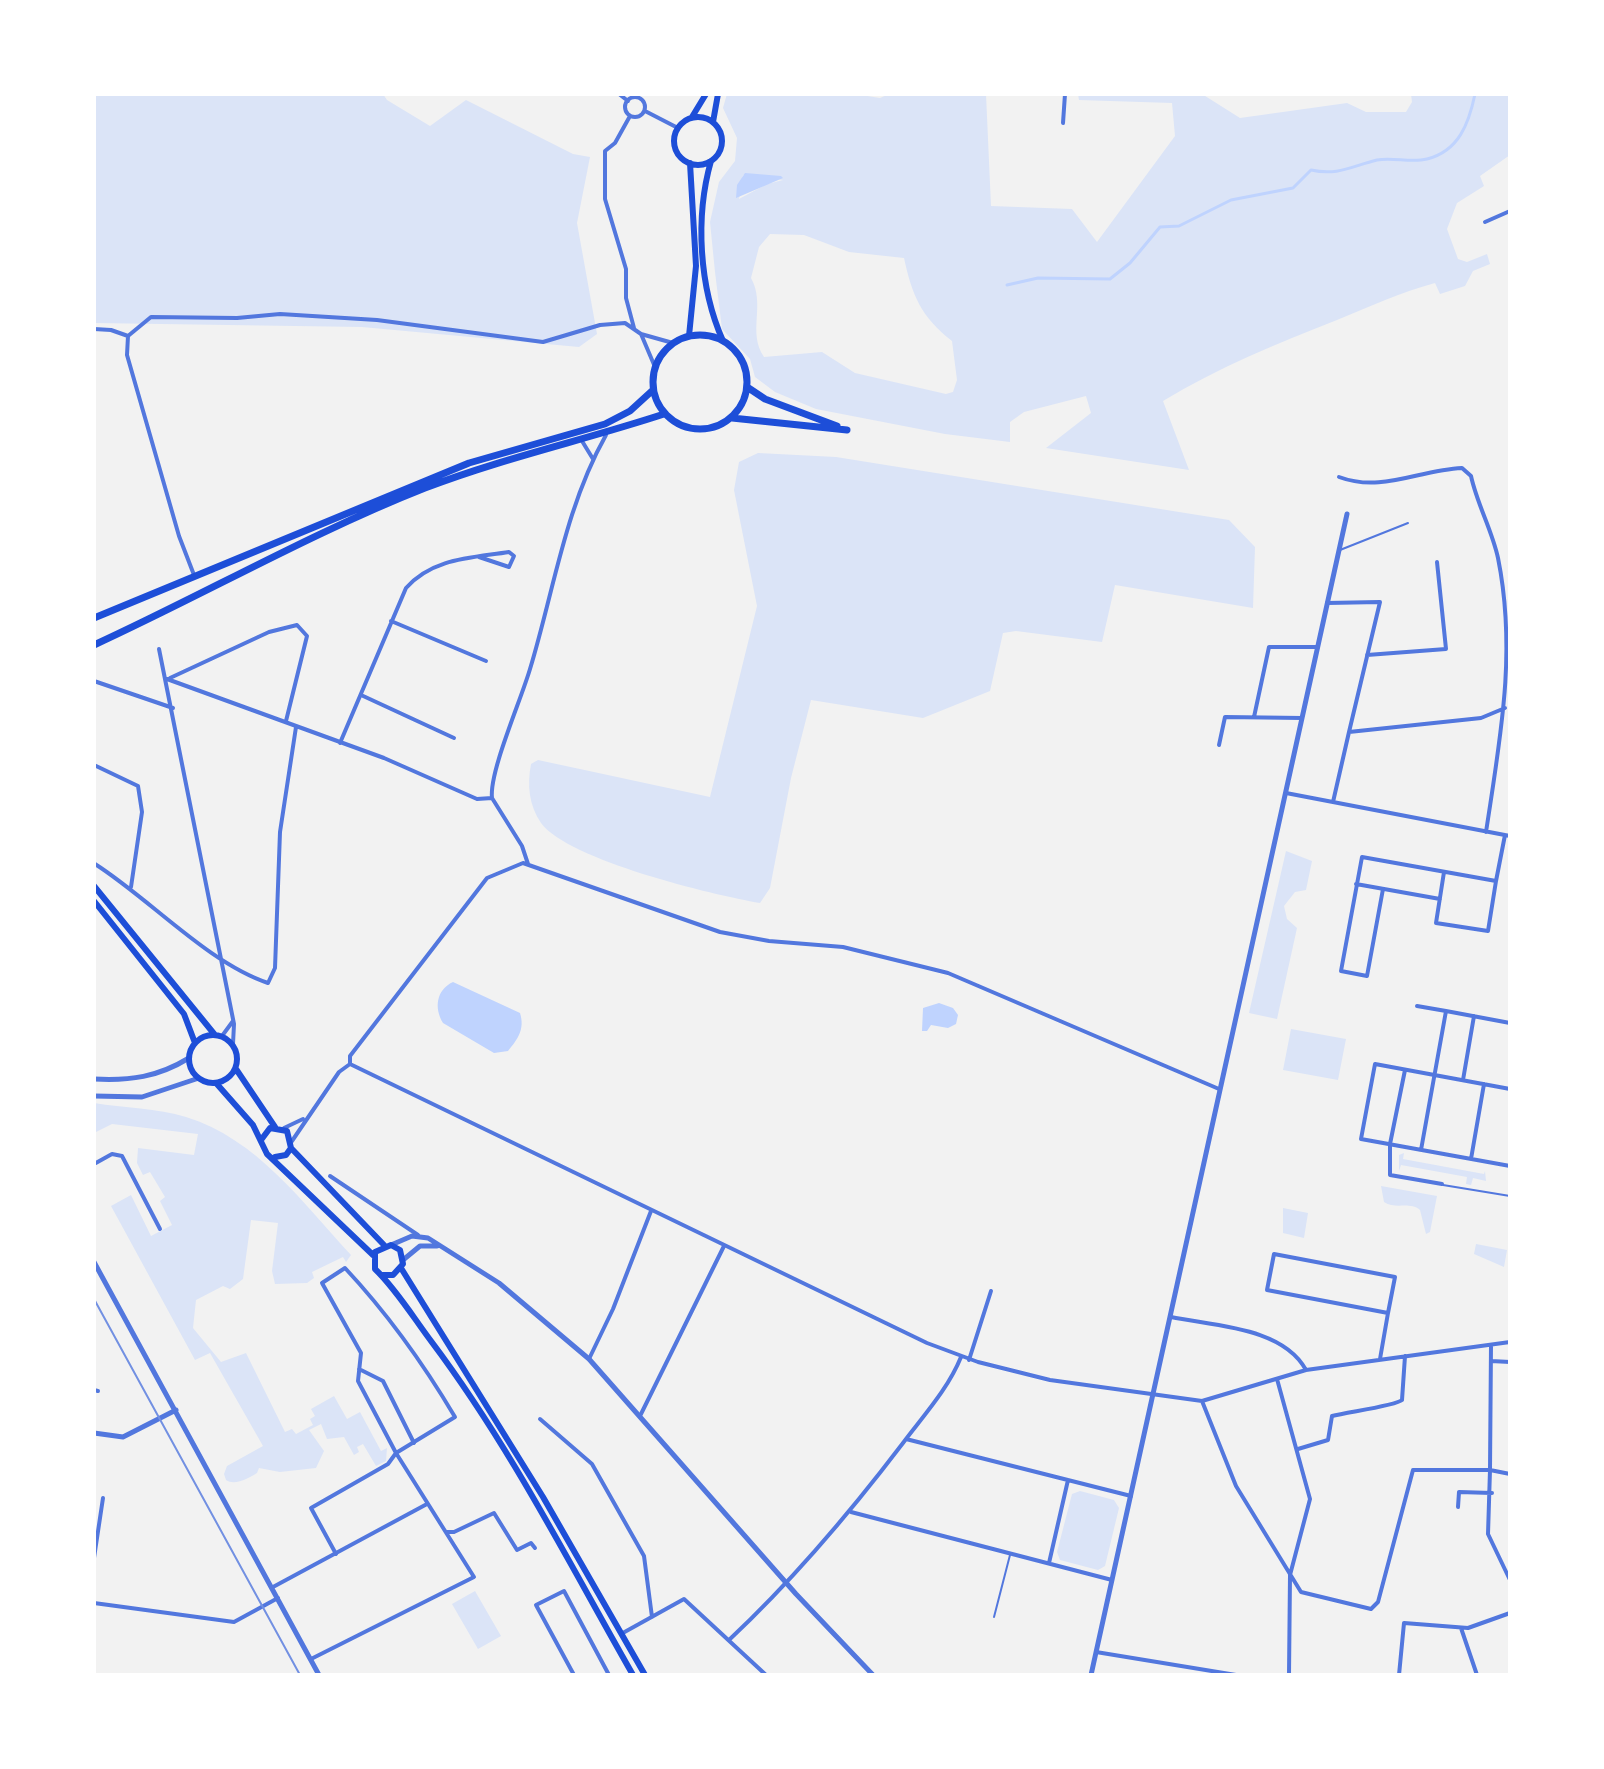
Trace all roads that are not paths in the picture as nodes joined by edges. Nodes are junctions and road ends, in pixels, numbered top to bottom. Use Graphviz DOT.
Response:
graph roads {
  1 [pos="619,94"];
  2 [pos="706,94"];
  3 [pos="718,94"];
  4 [pos="1065,94"];
  5 [pos="628,101"];
  6 [pos="645,111"];
  7 [pos="630,116"];
  8 [pos="692,117"];
  9 [pos="713,122"];
  10 [pos="1063,123"];
  11 [pos="678,128"];
  12 [pos="711,161"];
  13 [pos="690,163"];
  14 [pos="1510,211"];
  15 [pos="1485,222"];
  16 [pos="634,328"];
  17 [pos="94,329"];
  18 [pos="641,334"];
  19 [pos="128,336"];
  20 [pos="689,336"];
  21 [pos="723,341"];
  22 [pos="673,343"];
  23 [pos="655,367"];
  24 [pos="747,387"];
  25 [pos="653,390"];
  26 [pos="664,414"];
  27 [pos="732,418"];
  28 [pos="606,435"];
  29 [pos="582,441"];
  30 [pos="593,459"];
  31 [pos="1339,477"];
  32 [pos="1347,514"];
  33 [pos="1408,523"];
  34 [pos="1339,551"];
  35 [pos="479,557"];
  36 [pos="1437,562"];
  37 [pos="194,576"];
  38 [pos="1327,603"];
  39 [pos="94,618"];
  40 [pos="391,621"];
  41 [pos="94,645"];
  42 [pos="1317,647"];
  43 [pos="159,649"];
  44 [pos="1508,650"];
  45 [pos="1367,655"];
  46 [pos="486,661"];
  47 [pos="167,679"];
  48 [pos="94,681"];
  49 [pos="361,695"];
  50 [pos="173,708"];
  51 [pos="1505,708"];
  52 [pos="1254,717"];
  53 [pos="1302,718"];
  54 [pos="286,721"];
  55 [pos="296,727"];
  56 [pos="1349,732"];
  57 [pos="454,738"];
  58 [pos="340,743"];
  59 [pos="1219,745"];
  60 [pos="94,765"];
  61 [pos="1286,793"];
  62 [pos="492,798"];
  63 [pos="1333,802"];
  64 [pos="1486,832"];
  65 [pos="1507,836"];
  66 [pos="95,864"];
  67 [pos="528,864"];
  68 [pos="1444,872"];
  69 [pos="1496,881"];
  70 [pos="1356,884"];
  71 [pos="94,886"];
  72 [pos="131,887"];
  73 [pos="1383,889"];
  74 [pos="1440,899"];
  75 [pos="94,901"];
  76 [pos="221,960"];
  77 [pos="1417,1006"];
  78 [pos="1446,1011"];
  79 [pos="1474,1016"];
  80 [pos="233,1021"];
  81 [pos="1510,1023"];
  82 [pos="219,1035"];
  83 [pos="195,1043"];
  84 [pos="233,1044"];
  85 [pos="189,1058"];
  86 [pos="350,1064"];
  87 [pos="236,1069"];
  88 [pos="1405,1070"];
  89 [pos="1435,1075"];
  90 [pos="199,1078"];
  91 [pos="94,1079"];
  92 [pos="1463,1080"];
  93 [pos="216,1083"];
  94 [pos="1484,1084"];
  95 [pos="1219,1089"];
  96 [pos="1510,1089"];
  97 [pos="94,1096"];
  98 [pos="306,1118"];
  99 [pos="275,1127"];
  100 [pos="284,1128"];
  101 [pos="261,1140"];
  102 [pos="292,1144"];
  103 [pos="1390,1144"];
  104 [pos="1421,1150"];
  105 [pos="273,1157"];
  106 [pos="1471,1159"];
  107 [pos="94,1164"];
  108 [pos="1510,1166"];
  109 [pos="330,1176"];
  110 [pos="1442,1184"];
  111 [pos="1510,1196"];
  112 [pos="651,1211"];
  113 [pos="160,1229"];
  114 [pos="418,1235"];
  115 [pos="388,1245"];
  116 [pos="438,1246"];
  117 [pos="724,1246"];
  118 [pos="373,1255"];
  119 [pos="403,1260"];
  120 [pos="94,1262"];
  121 [pos="401,1268"];
  122 [pos="382,1275"];
  123 [pos="991,1291"];
  124 [pos="1388,1313"];
  125 [pos="1171,1317"];
  126 [pos="1510,1342"];
  127 [pos="1491,1344"];
  128 [pos="1405,1356"];
  129 [pos="961,1357"];
  130 [pos="589,1359"];
  131 [pos="1380,1359"];
  132 [pos="969,1360"];
  133 [pos="1491,1361"];
  134 [pos="1510,1362"];
  135 [pos="359,1369"];
  136 [pos="1306,1370"];
  137 [pos="1277,1379"];
  138 [pos="1154,1397"];
  139 [pos="1202,1401"];
  140 [pos="176,1410"];
  141 [pos="641,1414"];
  142 [pos="540,1419"];
  143 [pos="94,1433"];
  144 [pos="906,1439"];
  145 [pos="414,1443"];
  146 [pos="1298,1449"];
  147 [pos="396,1453"];
  148 [pos="1490,1470"];
  149 [pos="1510,1474"];
  150 [pos="1068,1480"];
  151 [pos="1492,1493"];
  152 [pos="1131,1496"];
  153 [pos="103,1498"];
  154 [pos="427,1504"];
  155 [pos="1458,1507"];
  156 [pos="851,1512"];
  157 [pos="446,1532"];
  158 [pos="535,1548"];
  159 [pos="1011,1553"];
  160 [pos="336,1554"];
  161 [pos="94,1558"];
  162 [pos="1049,1563"];
  163 [pos="1290,1575"];
  164 [pos="1112,1580"];
  165 [pos="1510,1580"];
  166 [pos="788,1583"];
  167 [pos="273,1587"];
  168 [pos="278,1598"];
  169 [pos="94,1603"];
  170 [pos="1510,1613"];
  171 [pos="652,1617"];
  172 [pos="994,1617"];
  173 [pos="1461,1627"];
  174 [pos="621,1634"];
  175 [pos="729,1640"];
  176 [pos="1096,1652"];
  177 [pos="311,1659"];
  178 [pos="319,1675"];
  179 [pos="574,1675"];
  180 [pos="609,1675"];
  181 [pos="633,1675"];
  182 [pos="645,1675"];
  183 [pos="766,1675"];
  184 [pos="873,1675"];
  185 [pos="1091,1675"];
  186 [pos="1236,1675"];
  187 [pos="1289,1675"];
  188 [pos="1399,1675"];
  189 [pos="1477,1675"];
  1 -- 5 [label="street"];
  2 -- 8 [label="main road"];
  3 -- 9 [label="main road"];
  4 -- 10 [label="street"];
  5 -- 6 [label="street"];
  5 -- 7 [label="street"];
  6 -- 7 [label="street"];
  6 -- 11 [label="street"];
  7 -- 16 [label="street"];
  8 -- 9 [label="main road"];
  8 -- 11 [label="main road"];
  9 -- 12 [label="main road"];
  11 -- 13 [label="main road"];
  12 -- 13 [label="main road"];
  12 -- 21 [label="main road"];
  13 -- 20 [label="main road"];
  14 -- 15 [label="street"];
  16 -- 18 [label="street"];
  16 -- 19 [label="street"];
  17 -- 19 [label="street"];
  18 -- 22 [label="street"];
  18 -- 23 [label="street"];
  19 -- 37 [label="street"];
  20 -- 21 [label="main road"];
  20 -- 22 [label="main road"];
  21 -- 24 [label="main road"];
  22 -- 23 [label="main road"];
  23 -- 25 [label="main road"];
  24 -- 27 [label="main road"];
  24 -- 27 [label="main road"];
  25 -- 26 [label="main road"];
  25 -- 37 [label="main road"];
  26 -- 27 [label="main road"];
  26 -- 28 [label="main road"];
  28 -- 29 [label="main road"];
  28 -- 30 [label="street"];
  29 -- 30 [label="street"];
  29 -- 41 [label="main road"];
  30 -- 62 [label="street"];
  31 -- 44 [label="street"];
  32 -- 34 [label="street"];
  33 -- 34 [label="lane"];
  34 -- 38 [label="street"];
  35 -- 35 [label="street"];
  35 -- 40 [label="street"];
  36 -- 45 [label="street"];
  37 -- 39 [label="main road"];
  38 -- 42 [label="street"];
  38 -- 45 [label="street"];
  40 -- 46 [label="street"];
  40 -- 49 [label="street"];
  42 -- 52 [label="street"];
  42 -- 53 [label="street"];
  43 -- 47 [label="street"];
  44 -- 51 [label="street"];
  45 -- 56 [label="street"];
  47 -- 50 [label="street"];
  47 -- 54 [label="street"];
  47 -- 54 [label="street"];
  48 -- 50 [label="street"];
  49 -- 57 [label="street"];
  49 -- 58 [label="street"];
  50 -- 76 [label="street"];
  51 -- 56 [label="street"];
  51 -- 64 [label="street"];
  52 -- 53 [label="street"];
  52 -- 59 [label="street"];
  53 -- 61 [label="street"];
  54 -- 55 [label="street"];
  55 -- 58 [label="street"];
  55 -- 76 [label="street"];
  56 -- 63 [label="street"];
  58 -- 62 [label="street"];
  60 -- 72 [label="street"];
  61 -- 63 [label="street"];
  61 -- 95 [label="street"];
  62 -- 67 [label="street"];
  63 -- 64 [label="street"];
  64 -- 65 [label="street"];
  65 -- 69 [label="street"];
  66 -- 72 [label="street"];
  67 -- 86 [label="street"];
  67 -- 95 [label="street"];
  68 -- 69 [label="street"];
  68 -- 70 [label="street"];
  68 -- 74 [label="street"];
  69 -- 74 [label="street"];
  70 -- 73 [label="street"];
  70 -- 73 [label="street"];
  71 -- 82 [label="main road"];
  72 -- 76 [label="street"];
  73 -- 74 [label="street"];
  75 -- 83 [label="main road"];
  76 -- 80 [label="street"];
  77 -- 78 [label="street"];
  78 -- 79 [label="street"];
  78 -- 89 [label="street"];
  79 -- 81 [label="street"];
  79 -- 92 [label="street"];
  80 -- 82 [label="street"];
  80 -- 84 [label="street"];
  82 -- 83 [label="main road"];
  82 -- 84 [label="main road"];
  83 -- 85 [label="main road"];
  84 -- 87 [label="main road"];
  85 -- 90 [label="main road"];
  85 -- 91 [label="street"];
  86 -- 98 [label="street"];
  86 -- 112 [label="street"];
  87 -- 93 [label="main road"];
  87 -- 99 [label="main road"];
  88 -- 89 [label="street"];
  88 -- 103 [label="street"];
  88 -- 103 [label="street"];
  89 -- 92 [label="street"];
  89 -- 104 [label="street"];
  90 -- 93 [label="main road"];
  90 -- 97 [label="street"];
  92 -- 94 [label="street"];
  93 -- 101 [label="main road"];
  94 -- 96 [label="street"];
  94 -- 106 [label="street"];
  95 -- 125 [label="street"];
  98 -- 100 [label="street"];
  98 -- 102 [label="street"];
  99 -- 100 [label="main road"];
  99 -- 101 [label="main road"];
  100 -- 102 [label="main road"];
  101 -- 105 [label="main road"];
  102 -- 105 [label="main road"];
  102 -- 115 [label="main road"];
  103 -- 104 [label="street"];
  103 -- 110 [label="street"];
  104 -- 106 [label="street"];
  105 -- 118 [label="main road"];
  106 -- 108 [label="street"];
  107 -- 113 [label="street"];
  109 -- 114 [label="street"];
  110 -- 111 [label="lane"];
  112 -- 117 [label="street"];
  112 -- 130 [label="street"];
  114 -- 115 [label="street"];
  114 -- 116 [label="street"];
  115 -- 118 [label="main road"];
  115 -- 119 [label="main road"];
  116 -- 119 [label="street"];
  116 -- 130 [label="street"];
  117 -- 129 [label="street"];
  117 -- 141 [label="street"];
  118 -- 122 [label="main road"];
  119 -- 121 [label="main road"];
  120 -- 140 [label="street"];
  121 -- 122 [label="main road"];
  121 -- 174 [label="main road"];
  122 -- 181 [label="main road"];
  123 -- 132 [label="street"];
  124 -- 124 [label="street"];
  124 -- 131 [label="street"];
  125 -- 136 [label="street"];
  125 -- 138 [label="street"];
  126 -- 127 [label="street"];
  127 -- 128 [label="street"];
  127 -- 133 [label="street"];
  128 -- 131 [label="street"];
  128 -- 146 [label="street"];
  129 -- 132 [label="street"];
  129 -- 144 [label="street"];
  130 -- 141 [label="street"];
  131 -- 136 [label="street"];
  132 -- 138 [label="street"];
  133 -- 134 [label="street"];
  133 -- 148 [label="street"];
  135 -- 145 [label="street"];
  135 -- 145 [label="street"];
  135 -- 147 [label="street"];
  136 -- 137 [label="street"];
  137 -- 139 [label="street"];
  137 -- 146 [label="street"];
  138 -- 139 [label="street"];
  138 -- 152 [label="street"];
  139 -- 163 [label="street"];
  140 -- 143 [label="street"];
  140 -- 167 [label="street"];
  141 -- 166 [label="street"];
  142 -- 171 [label="street"];
  144 -- 150 [label="street"];
  144 -- 156 [label="street"];
  145 -- 147 [label="street"];
  146 -- 163 [label="street"];
  147 -- 154 [label="street"];
  147 -- 160 [label="street"];
  148 -- 149 [label="street"];
  148 -- 151 [label="street"];
  148 -- 163 [label="street"];
  150 -- 152 [label="street"];
  150 -- 162 [label="street"];
  151 -- 155 [label="street"];
  151 -- 165 [label="street"];
  152 -- 164 [label="street"];
  153 -- 161 [label="street"];
  154 -- 157 [label="street"];
  154 -- 160 [label="street"];
  156 -- 159 [label="street"];
  156 -- 166 [label="street"];
  157 -- 158 [label="street"];
  157 -- 177 [label="street"];
  159 -- 162 [label="street"];
  159 -- 172 [label="lane"];
  160 -- 167 [label="street"];
  162 -- 164 [label="street"];
  163 -- 187 [label="street"];
  164 -- 176 [label="street"];
  166 -- 175 [label="street"];
  166 -- 184 [label="street"];
  167 -- 168 [label="street"];
  168 -- 169 [label="street"];
  168 -- 177 [label="street"];
  170 -- 173 [label="street"];
  171 -- 174 [label="street"];
  171 -- 175 [label="street"];
  173 -- 188 [label="street"];
  173 -- 189 [label="street"];
  174 -- 182 [label="main road"];
  175 -- 183 [label="street"];
  176 -- 185 [label="street"];
  176 -- 186 [label="street"];
  177 -- 178 [label="street"];
  179 -- 180 [label="street"];
}
